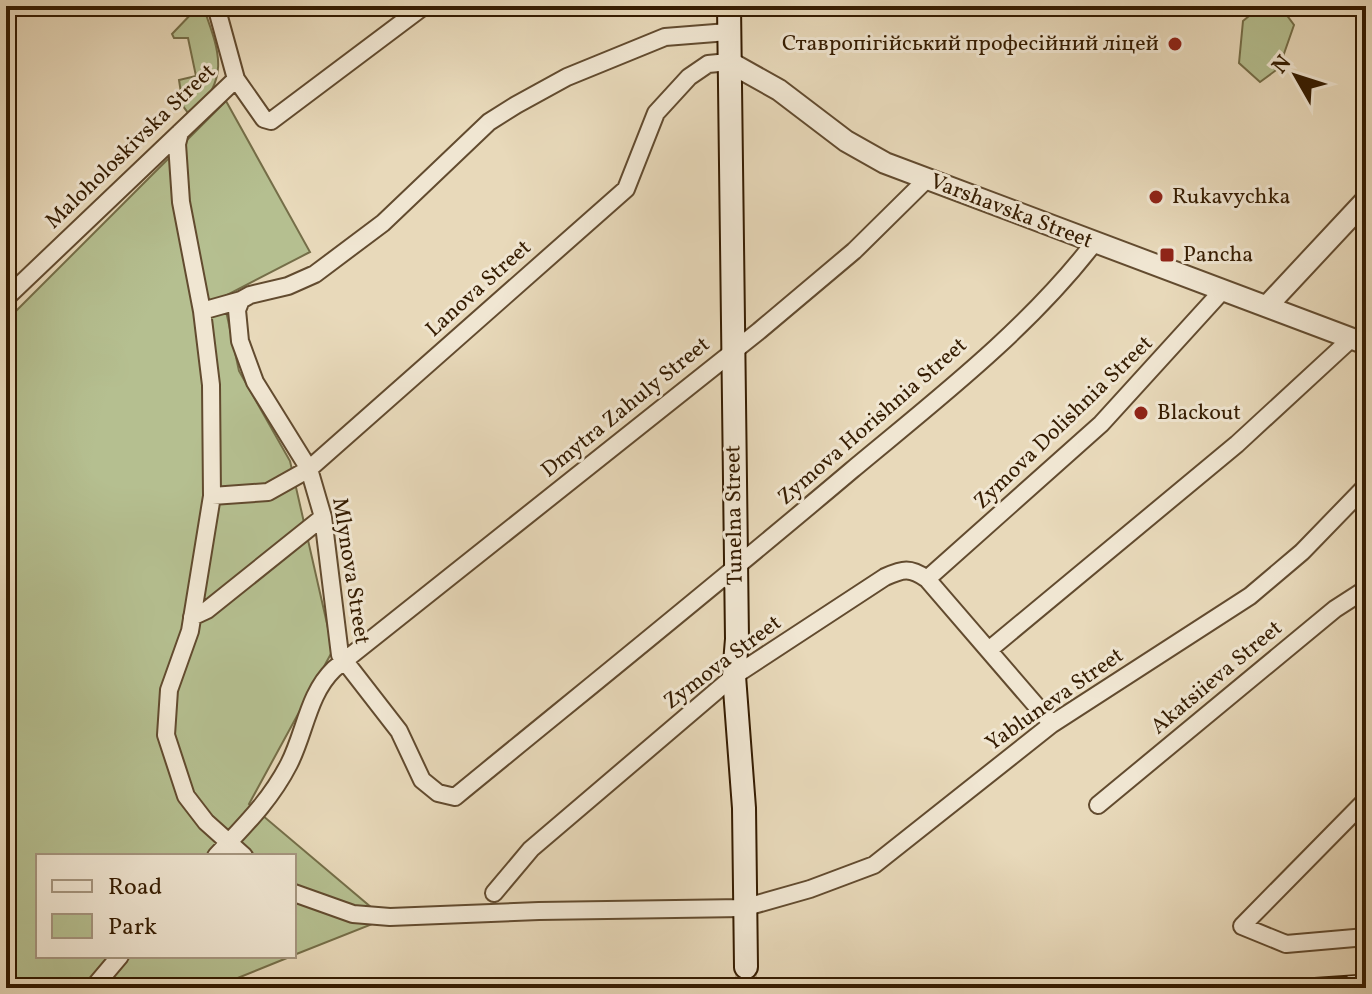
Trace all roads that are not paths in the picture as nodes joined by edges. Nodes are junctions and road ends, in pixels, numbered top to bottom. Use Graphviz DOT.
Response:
graph roads {
  1 [pos="216,6"];
  2 [pos="424,6"];
  3 [pos="729,6"];
  4 [pos="728,32"];
  5 [pos="729,62"];
  6 [pos="236,79"];
  7 [pos="180,132"];
  8 [pos="926,180"];
  9 [pos="1366,200"];
  10 [pos="1094,243"];
  11 [pos="1223,290"];
  12 [pos="6,298"];
  13 [pos="241,300"];
  14 [pos="1267,306"];
  15 [pos="202,311"];
  16 [pos="1359,341"];
  17 [pos="733,351"];
  18 [pos="309,469"];
  19 [pos="1366,486"];
  20 [pos="212,496"];
  21 [pos="323,517"];
  22 [pos="736,568"];
  23 [pos="927,579"];
  24 [pos="1366,589"];
  25 [pos="192,617"];
  26 [pos="990,649"];
  27 [pos="343,660"];
  28 [pos="734,676"];
  29 [pos="1052,724"];
  30 [pos="444,796"];
  31 [pos="1366,800"];
  32 [pos="1098,805"];
  33 [pos="229,842"];
  34 [pos="218,854"];
  35 [pos="242,854"];
  36 [pos="494,893"];
  37 [pos="296,894"];
  38 [pos="743,908"];
  39 [pos="1366,937"];
  40 [pos="118,958"];
  41 [pos="746,967"];
  42 [pos="93,988"];
  1 -- 6 [label="street, Maloholoskivska Street"];
  2 -- 6 [label="street"];
  3 -- 4 [label="main road"];
  4 -- 5 [label="main road"];
  4 -- 13 [label="street"];
  5 -- 8 [label="street, Varshavska Street"];
  5 -- 17 [label="main road, Tunelna Street"];
  5 -- 18 [label="street, Lanova Street"];
  6 -- 7 [label="street, Maloholoskivska Street"];
  7 -- 12 [label="street, Maloholoskivska Street"];
  7 -- 15 [label="street"];
  8 -- 10 [label="street, Varshavska Street"];
  8 -- 17 [label="street, Dmytra Zahuly Street"];
  9 -- 14 [label="street"];
  10 -- 11 [label="street, Varshavska Street"];
  10 -- 22 [label="street, Zymova Horishnia Street"];
  11 -- 14 [label="street, Varshavska Street"];
  11 -- 23 [label="street, Zymova Dolishnia Street"];
  13 -- 15 [label="street"];
  13 -- 18 [label="street, Mlynova Street"];
  14 -- 16 [label="street, Varshavska Street"];
  15 -- 20 [label="street"];
  16 -- 26 [label="street"];
  17 -- 22 [label="main road, Tunelna Street"];
  17 -- 27 [label="street, Dmytra Zahuly Street"];
  18 -- 20 [label="street, Lanova Street"];
  18 -- 21 [label="street, Mlynova Street"];
  19 -- 29 [label="street, Yabluneva Street"];
  20 -- 25 [label="street"];
  21 -- 25 [label="street"];
  21 -- 27 [label="street, Mlynova Street"];
  22 -- 28 [label="main road, Tunelna Street"];
  22 -- 30 [label="street, Zymova Horishnia Street"];
  23 -- 26 [label="street"];
  23 -- 28 [label="street, Zymova Street"];
  24 -- 32 [label="street, Akatsiieva Street"];
  25 -- 33 [label="street"];
  26 -- 29 [label="street"];
  27 -- 30 [label="street, Mlynova Street"];
  27 -- 33 [label="street, Dmytra Zahuly Street"];
  28 -- 36 [label="street, Zymova Street"];
  28 -- 38 [label="main road, Tunelna Street"];
  29 -- 38 [label="street, Yabluneva Street"];
  31 -- 39 [label="street"];
  33 -- 34 [label="street, Dmytra Zahuly Street"];
  33 -- 35 [label="street"];
  37 -- 38 [label="street, Yabluneva Street"];
  38 -- 41 [label="main road, Tunelna Street"];
  40 -- 42 [label="street"];
}
